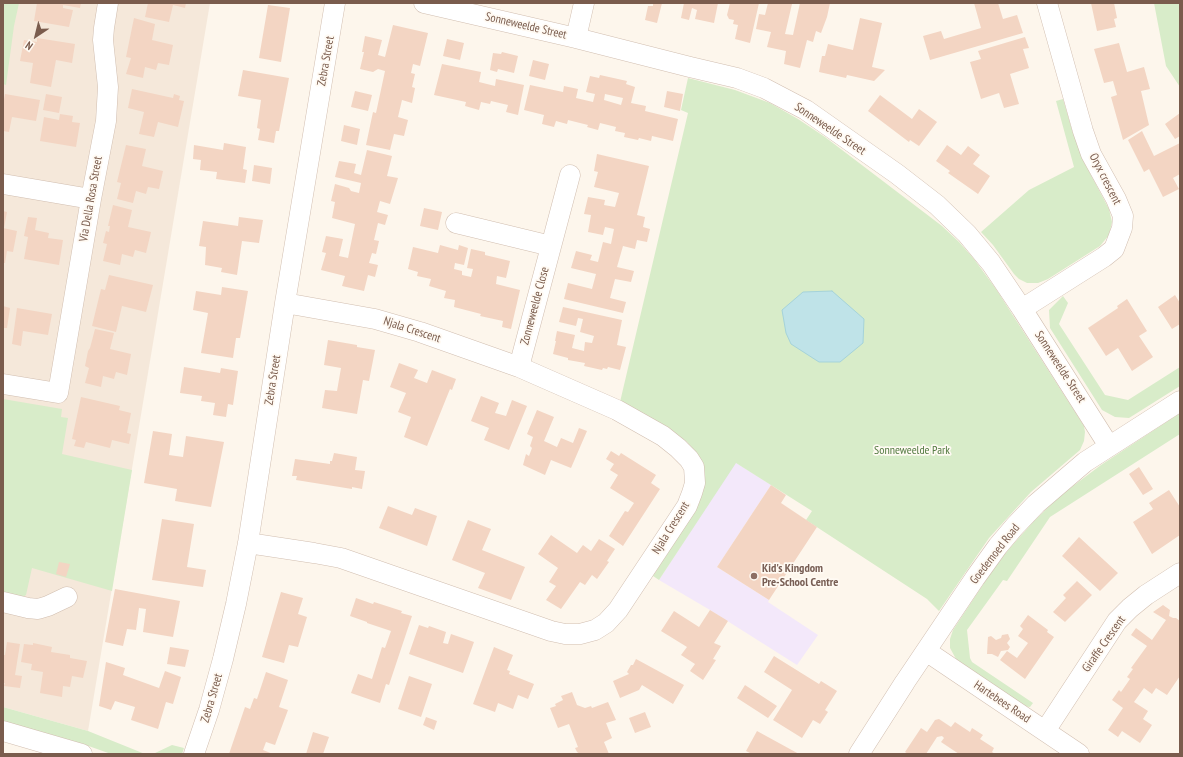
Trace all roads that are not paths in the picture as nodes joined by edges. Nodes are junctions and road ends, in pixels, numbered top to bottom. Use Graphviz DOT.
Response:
graph roads {
  1 [pos="108,3"];
  2 [pos="335,3"];
  3 [pos="424,3"];
  4 [pos="584,3"];
  5 [pos="1047,3"];
  6 [pos="576,38"];
  7 [pos="570,175"];
  8 [pos="3,184"];
  9 [pos="90,199"];
  10 [pos="456,223"];
  11 [pos="551,246"];
  12 [pos="285,303"];
  13 [pos="1022,309"];
  14 [pos="519,367"];
  15 [pos="3,384"];
  16 [pos="1180,401"];
  17 [pos="1109,446"];
  18 [pos="248,543"];
  19 [pos="1180,573"];
  20 [pos="68,597"];
  21 [pos="3,602"];
  22 [pos="926,651"];
  23 [pos="3,731"];
  24 [pos="1045,731"];
  25 [pos="82,754"];
  26 [pos="194,754"];
  27 [pos="859,754"];
  28 [pos="1079,754"];
  1 -- 9 [label="street, Via Della Rosa Street"];
  2 -- 12 [label="street, Zebra Street"];
  3 -- 6 [label="street, Sonneweelde Street"];
  4 -- 6 [label="street"];
  5 -- 13 [label="street, Oryx crescent"];
  6 -- 13 [label="street, Sonneweelde Street"];
  7 -- 11 [label="street, Zonneweelde Close"];
  8 -- 9 [label="street"];
  9 -- 15 [label="street, Via Della Rosa Street"];
  10 -- 11 [label="street"];
  11 -- 14 [label="street, Zonneweelde Close"];
  12 -- 14 [label="street, Njala Crescent"];
  12 -- 18 [label="street, Zebra Street"];
  13 -- 17 [label="street, Sonneweelde Street"];
  14 -- 18 [label="street, Njala Crescent"];
  16 -- 17 [label="street, Goedemoed Road"];
  17 -- 22 [label="street, Goedemoed Road"];
  18 -- 26 [label="street, Zebra Street"];
  19 -- 24 [label="street, Giraffe Crescent"];
  20 -- 21 [label="street"];
  22 -- 24 [label="street, Hartebees Road"];
  22 -- 27 [label="street, Goedemoed Road"];
  23 -- 25 [label="street"];
  24 -- 28 [label="street, Hartebees Road"];
}
